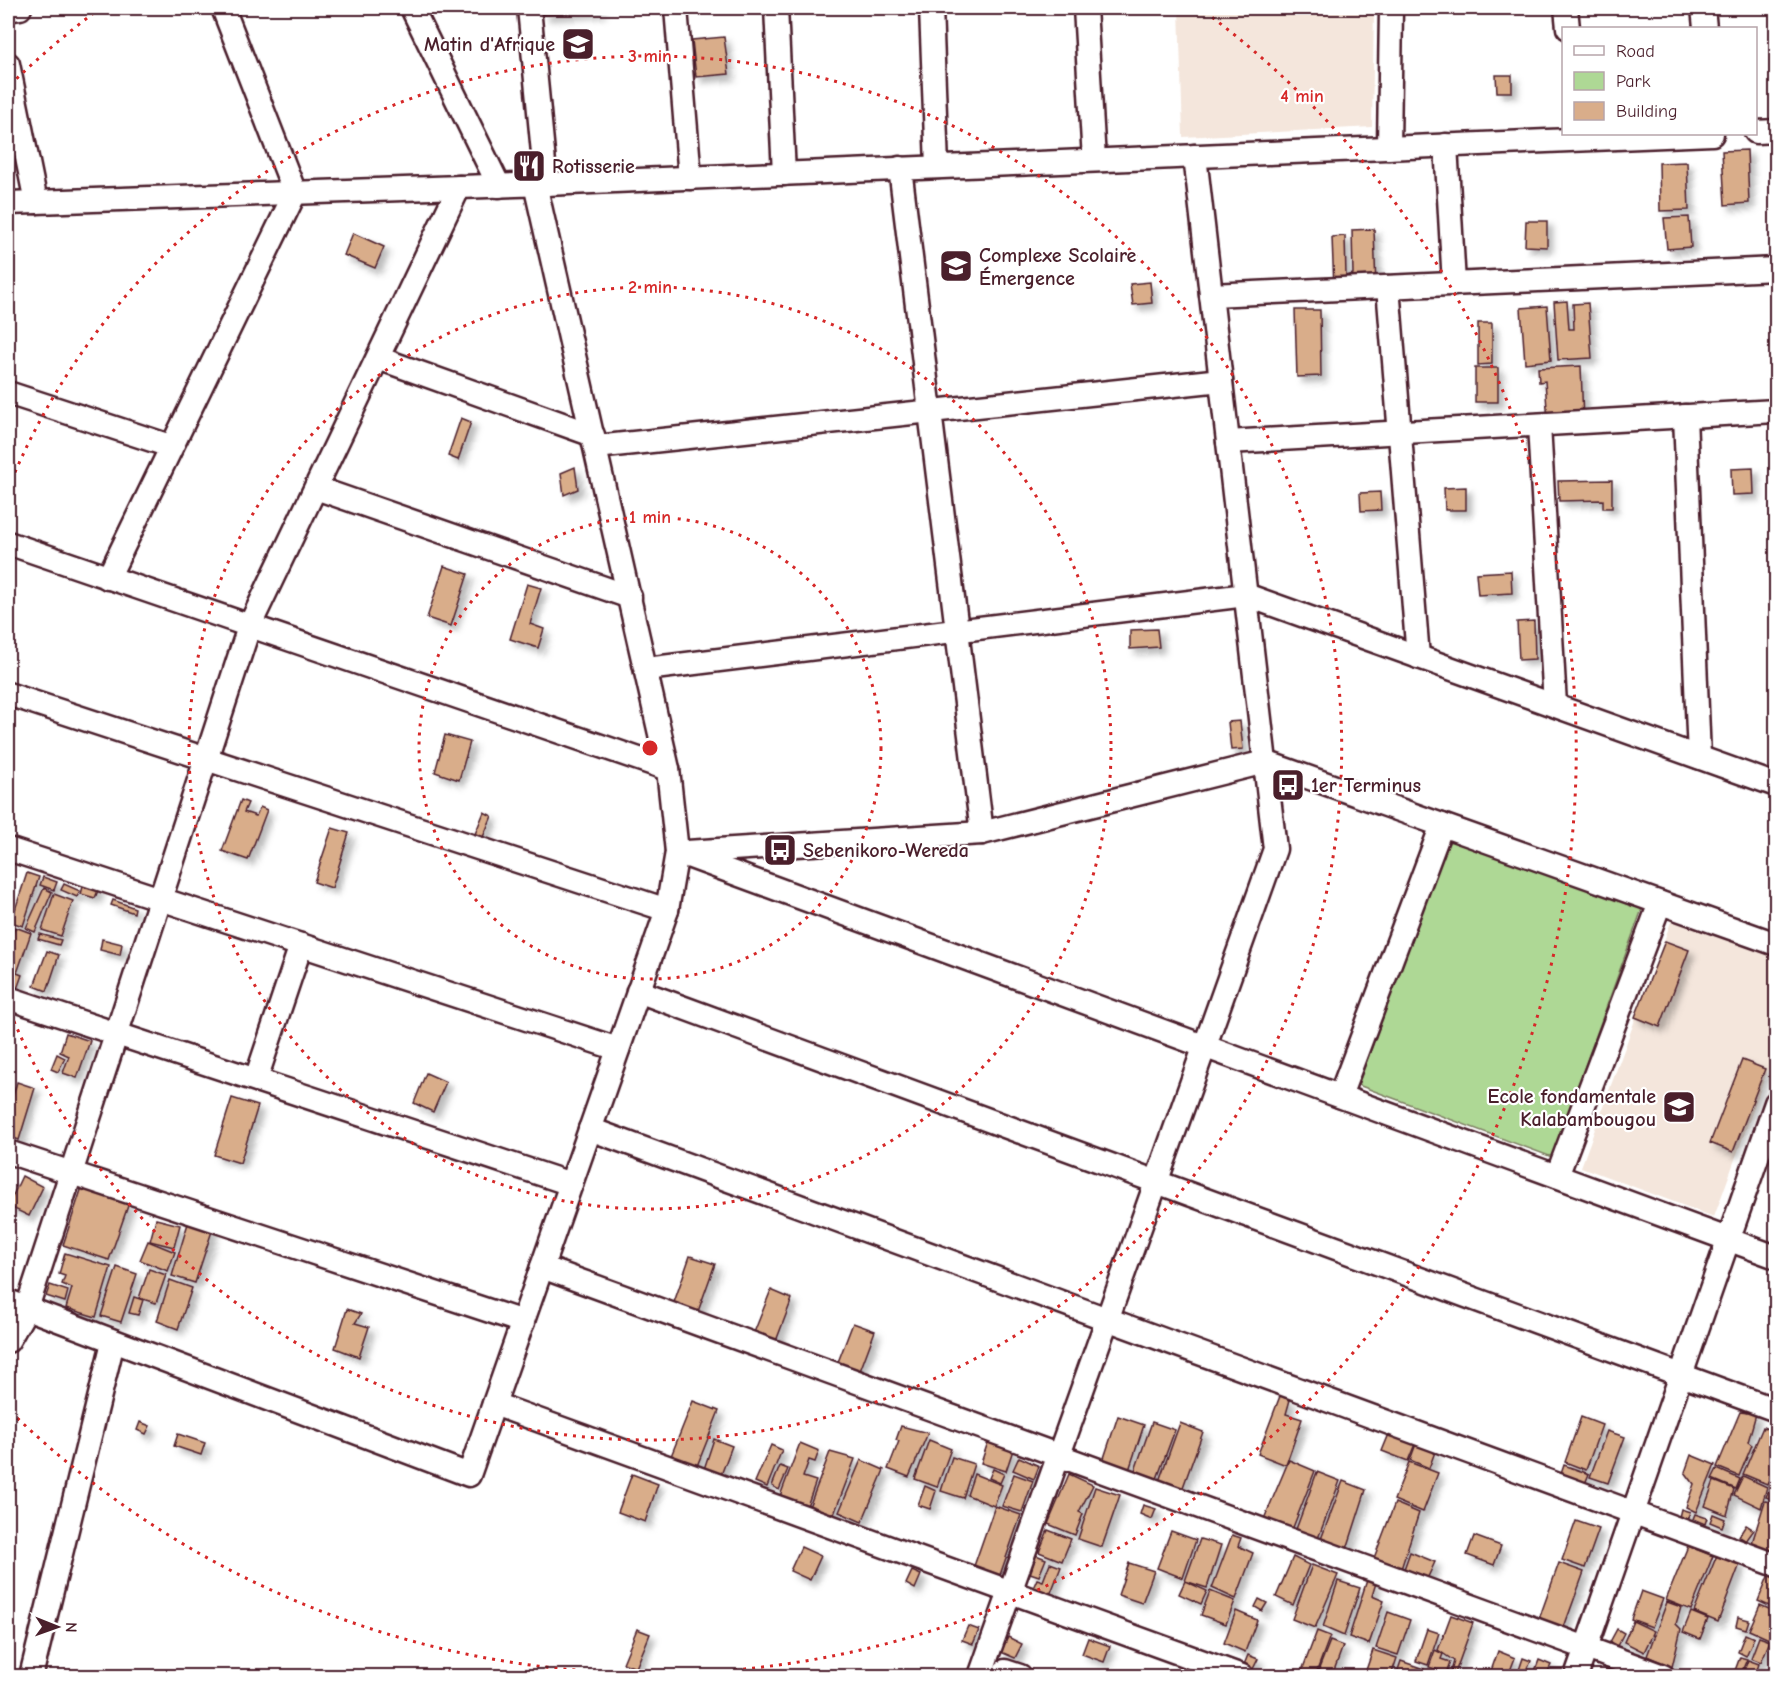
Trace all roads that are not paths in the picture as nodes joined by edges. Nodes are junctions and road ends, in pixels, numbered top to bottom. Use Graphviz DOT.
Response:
graph roads {
  1 [pos="20,8"];
  2 [pos="223,8"];
  3 [pos="412,8"];
  4 [pos="529,8"];
  5 [pos="676,8"];
  6 [pos="776,8"];
  7 [pos="931,8"];
  8 [pos="1085,8"];
  9 [pos="1391,8"];
  10 [pos="1566,8"];
  11 [pos="1703,8"];
  12 [pos="8,10"];
  13 [pos="1568,27"];
  14 [pos="1705,27"];
  15 [pos="8,64"];
  16 [pos="1776,131"];
  17 [pos="1757,132"];
  18 [pos="1644,135"];
  19 [pos="1576,136"];
  20 [pos="1446,145"];
  21 [pos="1389,148"];
  22 [pos="1195,156"];
  23 [pos="1094,160"];
  24 [pos="937,167"];
  25 [pos="900,168"];
  26 [pos="784,174"];
  27 [pos="690,178"];
  28 [pos="541,184"];
  29 [pos="499,186"];
  30 [pos="459,187"];
  31 [pos="295,193"];
  32 [pos="36,202"];
  33 [pos="8,204"];
  34 [pos="1776,269"];
  35 [pos="1454,284"];
  36 [pos="1388,287"];
  37 [pos="1211,295"];
  38 [pos="378,358"];
  39 [pos="1221,380"];
  40 [pos="8,393"];
  41 [pos="930,411"];
  42 [pos="1776,411"];
  43 [pos="1685,416"];
  44 [pos="1539,425"];
  45 [pos="1400,432"];
  46 [pos="595,441"];
  47 [pos="1228,442"];
  48 [pos="170,446"];
  49 [pos="315,488"];
  50 [pos="8,543"];
  51 [pos="108,578"];
  52 [pos="1246,595"];
  53 [pos="630,597"];
  54 [pos="249,627"];
  55 [pos="957,631"];
  56 [pos="1418,657"];
  57 [pos="646,669"];
  58 [pos="8,694"];
  59 [pos="1555,705"];
  60 [pos="1699,757"];
  61 [pos="206,759"];
  62 [pos="1265,762"];
  63 [pos="668,769"];
  64 [pos="1776,784"];
  65 [pos="1442,825"];
  66 [pos="982,833"];
  67 [pos="8,849"];
  68 [pos="677,852"];
  69 [pos="160,899"];
  70 [pos="1660,903"];
  71 [pos="667,910"];
  72 [pos="301,945"];
  73 [pos="1776,945"];
  74 [pos="638,991"];
  75 [pos="8,998"];
  76 [pos="117,1034"];
  77 [pos="1205,1047"];
  78 [pos="618,1049"];
  79 [pos="256,1079"];
  80 [pos="1340,1096"];
  81 [pos="1776,1103"];
  82 [pos="590,1129"];
  83 [pos="8,1152"];
  84 [pos="71,1173"];
  85 [pos="1557,1176"];
  86 [pos="1156,1182"];
  87 [pos="571,1184"];
  88 [pos="1729,1239"];
  89 [pos="1776,1257"];
  90 [pos="542,1267"];
  91 [pos="17,1305"];
  92 [pos="1108,1320"];
  93 [pos="523,1322"];
  94 [pos="8,1341"];
  95 [pos="113,1342"];
  96 [pos="1682,1375"];
  97 [pos="494,1404"];
  98 [pos="1776,1410"];
  99 [pos="1059,1456"];
  100 [pos="1634,1513"];
  101 [pos="1776,1565"];
  102 [pos="1010,1592"];
  103 [pos="1586,1648"];
  104 [pos="32,1677"];
  105 [pos="980,1677"];
  106 [pos="1242,1677"];
  107 [pos="1576,1677"];
  108 [pos="1663,1677"];
  1 -- 12 [label="street"];
  2 -- 31 [label="street"];
  3 -- 29 [label="street"];
  4 -- 28 [label="street"];
  5 -- 27 [label="street"];
  6 -- 26 [label="street"];
  7 -- 24 [label="street"];
  8 -- 23 [label="street"];
  9 -- 21 [label="street"];
  10 -- 13 [label="street"];
  11 -- 14 [label="street"];
  15 -- 32 [label="street"];
  16 -- 17 [label="street"];
  18 -- 19 [label="street"];
  19 -- 20 [label="street"];
  20 -- 21 [label="street"];
  20 -- 35 [label="street"];
  21 -- 22 [label="street"];
  22 -- 23 [label="street"];
  22 -- 37 [label="street"];
  23 -- 24 [label="street"];
  24 -- 25 [label="street"];
  25 -- 26 [label="street"];
  25 -- 41 [label="street"];
  26 -- 27 [label="street"];
  27 -- 28 [label="street"];
  28 -- 29 [label="street"];
  28 -- 46 [label="street"];
  29 -- 30 [label="street"];
  30 -- 31 [label="street"];
  30 -- 38 [label="street"];
  31 -- 32 [label="street"];
  31 -- 48 [label="street"];
  32 -- 33 [label="street"];
  34 -- 35 [label="street"];
  35 -- 36 [label="street"];
  36 -- 37 [label="street"];
  36 -- 45 [label="street"];
  37 -- 39 [label="street"];
  38 -- 46 [label="street"];
  38 -- 49 [label="street"];
  39 -- 41 [label="street"];
  39 -- 47 [label="street"];
  40 -- 48 [label="street"];
  41 -- 46 [label="street"];
  41 -- 55 [label="street"];
  42 -- 43 [label="street"];
  43 -- 44 [label="street"];
  43 -- 60 [label="street"];
  44 -- 45 [label="street"];
  44 -- 59 [label="street"];
  45 -- 47 [label="street"];
  45 -- 56 [label="street"];
  46 -- 53 [label="street"];
  47 -- 52 [label="street"];
  48 -- 51 [label="street"];
  49 -- 53 [label="street"];
  49 -- 54 [label="street"];
  50 -- 51 [label="street"];
  51 -- 54 [label="street"];
  52 -- 55 [label="street"];
  52 -- 56 [label="street"];
  52 -- 62 [label="street"];
  53 -- 57 [label="street"];
  54 -- 61 [label="street"];
  54 -- 63 [label="street"];
  55 -- 57 [label="street"];
  55 -- 66 [label="street"];
  56 -- 59 [label="street"];
  57 -- 63 [label="street"];
  58 -- 61 [label="street"];
  59 -- 60 [label="street"];
  60 -- 64 [label="street"];
  61 -- 69 [label="street"];
  61 -- 71 [label="street"];
  62 -- 65 [label="street"];
  62 -- 66 [label="street"];
  62 -- 77 [label="street"];
  63 -- 68 [label="street"];
  65 -- 70 [label="street"];
  65 -- 80 [label="street"];
  66 -- 68 [label="street"];
  67 -- 69 [label="street"];
  68 -- 71 [label="street"];
  68 -- 77 [label="street"];
  69 -- 72 [label="street"];
  69 -- 76 [label="street"];
  70 -- 73 [label="street"];
  70 -- 85 [label="street"];
  71 -- 74 [label="street"];
  72 -- 78 [label="street"];
  72 -- 79 [label="street"];
  74 -- 78 [label="street"];
  74 -- 86 [label="street"];
  75 -- 76 [label="street"];
  76 -- 79 [label="street"];
  76 -- 84 [label="street"];
  77 -- 80 [label="street"];
  77 -- 86 [label="street"];
  78 -- 82 [label="street"];
  79 -- 87 [label="street"];
  80 -- 85 [label="street"];
  81 -- 88 [label="street"];
  82 -- 87 [label="street"];
  82 -- 92 [label="street"];
  83 -- 84 [label="street"];
  84 -- 91 [label="street"];
  84 -- 93 [label="street"];
  85 -- 88 [label="street"];
  86 -- 92 [label="street"];
  86 -- 96 [label="street"];
  87 -- 90 [label="street"];
  88 -- 89 [label="street"];
  88 -- 96 [label="street"];
  90 -- 93 [label="street"];
  90 -- 99 [label="street"];
  91 -- 94 [label="street"];
  91 -- 95 [label="street"];
  92 -- 99 [label="street"];
  92 -- 100 [label="street"];
  93 -- 97 [label="street"];
  95 -- 97 [label="street"];
  95 -- 104 [label="street"];
  96 -- 98 [label="street"];
  96 -- 100 [label="street"];
  97 -- 102 [label="street"];
  99 -- 102 [label="street"];
  99 -- 103 [label="street"];
  100 -- 101 [label="street"];
  100 -- 103 [label="street"];
  102 -- 105 [label="street"];
  102 -- 106 [label="street"];
  103 -- 107 [label="street"];
  103 -- 108 [label="street"];
}
